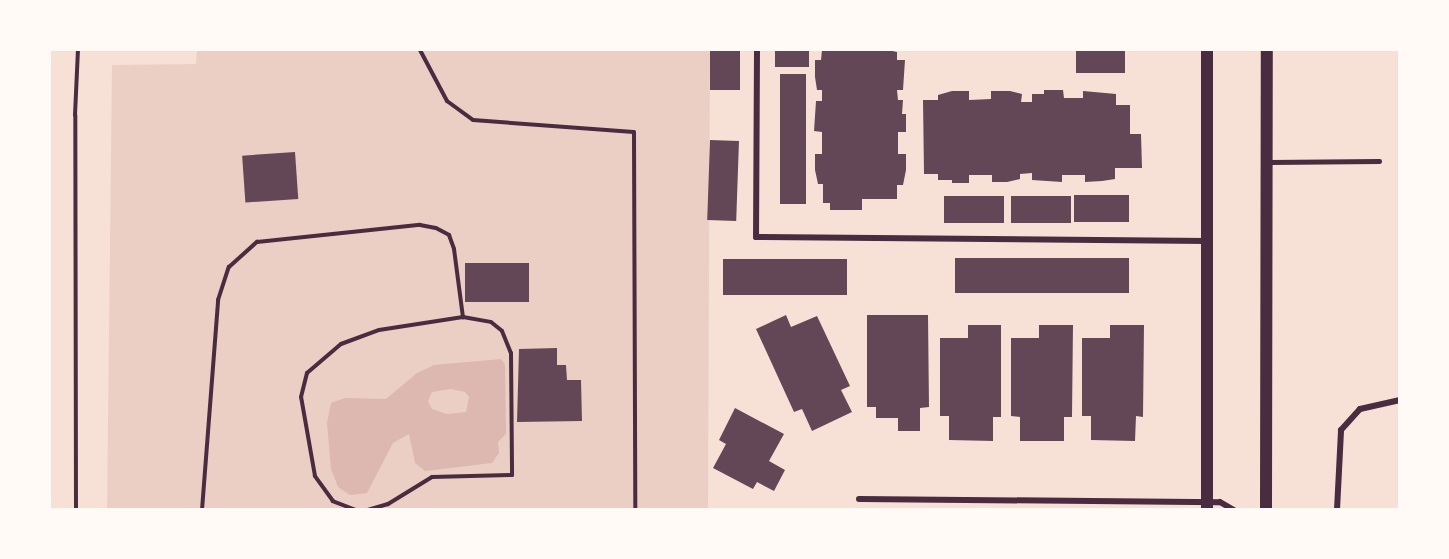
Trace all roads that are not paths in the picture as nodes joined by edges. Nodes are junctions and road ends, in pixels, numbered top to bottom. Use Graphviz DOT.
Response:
graph roads {
  1 [pos="757,50"];
  2 [pos="1207,50"];
  3 [pos="1267,50"];
  4 [pos="1379,161"];
  5 [pos="1267,162"];
  6 [pos="1207,242"];
  7 [pos="1400,400"];
  8 [pos="860,499"];
  9 [pos="1207,506"];
  10 [pos="1234,510"];
  11 [pos="1266,510"];
  12 [pos="1337,510"];
  1 -- 6 [label="street"];
  2 -- 6 [label="main road"];
  3 -- 5 [label="main road"];
  4 -- 5 [label="lane"];
  5 -- 11 [label="main road"];
  6 -- 9 [label="main road"];
  7 -- 12 [label="street"];
  8 -- 9 [label="street"];
  9 -- 10 [label="street"];
}
